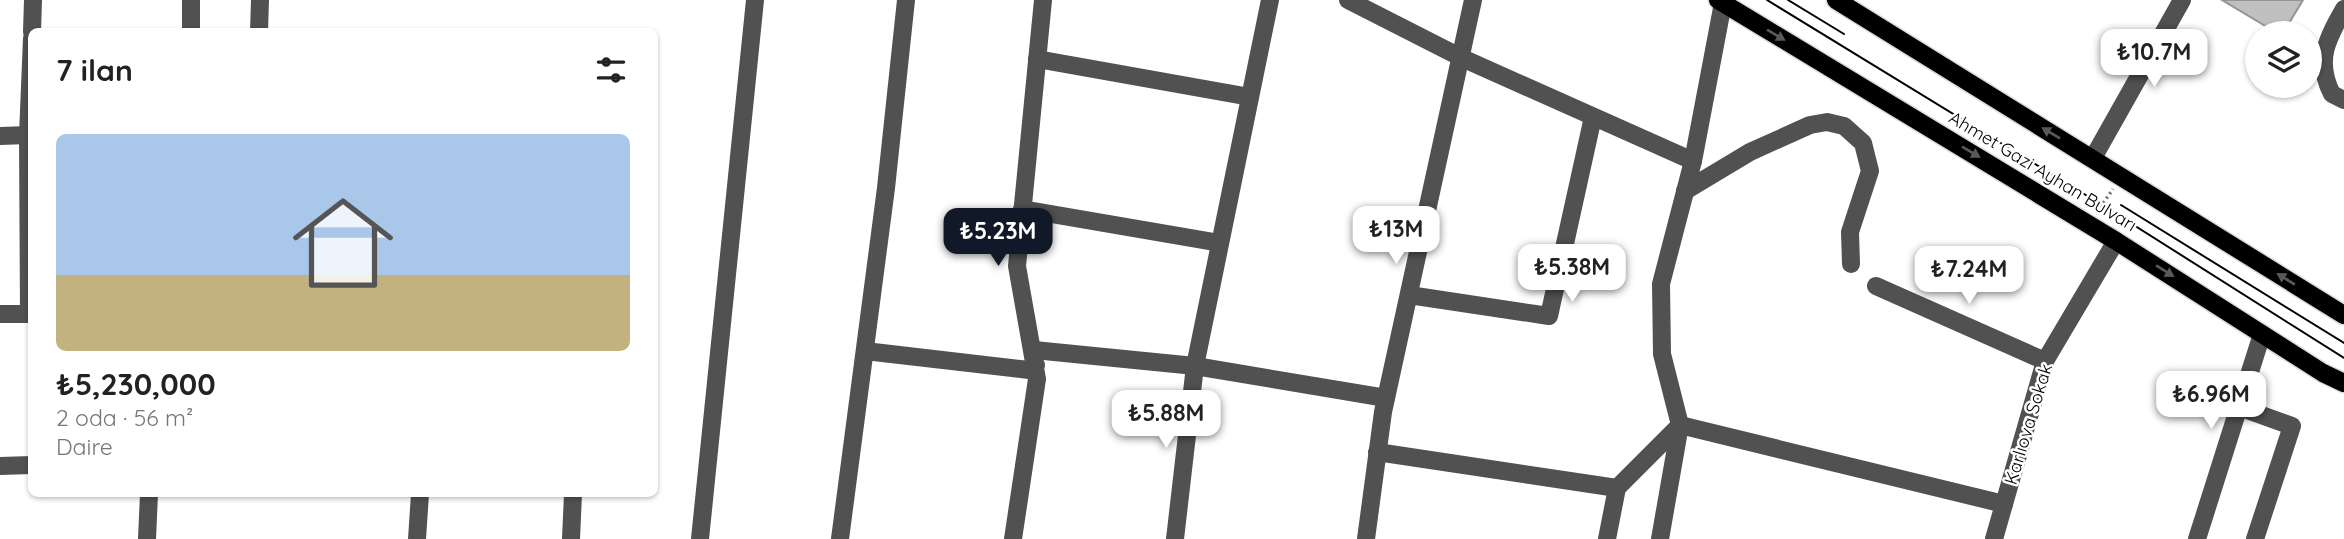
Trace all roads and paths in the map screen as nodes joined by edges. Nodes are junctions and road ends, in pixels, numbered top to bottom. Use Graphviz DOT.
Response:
graph roads {
  1 [pos="33,0"];
  2 [pos="191,0"];
  3 [pos="260,0"];
  4 [pos="755,0"];
  5 [pos="906,0"];
  6 [pos="1043,0"];
  7 [pos="1270,0"];
  8 [pos="1348,0"];
  9 [pos="1473,0"];
  10 [pos="1836,0"];
  11 [pos="2182,0"];
  12 [pos="1720,1"];
  13 [pos="2344,9"];
  14 [pos="32,28"];
  15 [pos="191,28"];
  16 [pos="259,28"];
  17 [pos="1462,58"];
  18 [pos="1037,59"];
  19 [pos="1250,97"];
  20 [pos="2344,100"];
  21 [pos="1593,117"];
  22 [pos="28,135"];
  23 [pos="0,136"];
  24 [pos="2093,159"];
  25 [pos="1693,161"];
  26 [pos="2122,176"];
  27 [pos="1685,191"];
  28 [pos="1022,209"];
  29 [pos="2089,224"];
  30 [pos="2116,241"];
  31 [pos="1220,243"];
  32 [pos="1851,264"];
  33 [pos="1876,286"];
  34 [pos="1409,295"];
  35 [pos="0,314"];
  36 [pos="28,314"];
  37 [pos="2344,316"];
  38 [pos="2262,334"];
  39 [pos="865,351"];
  40 [pos="1035,357"];
  41 [pos="2045,361"];
  42 [pos="1195,366"];
  43 [pos="2344,383"];
  44 [pos="1386,398"];
  45 [pos="2239,407"];
  46 [pos="1680,425"];
  47 [pos="1377,452"];
  48 [pos="28,465"];
  49 [pos="0,466"];
  50 [pos="1617,488"];
  51 [pos="149,497"];
  52 [pos="420,497"];
  53 [pos="573,497"];
  54 [pos="2004,505"];
  55 [pos="147,539"];
  56 [pos="417,539"];
  57 [pos="571,539"];
  58 [pos="700,539"];
  59 [pos="840,539"];
  60 [pos="1013,539"];
  61 [pos="1175,539"];
  62 [pos="1366,539"];
  63 [pos="1607,539"];
  64 [pos="1660,539"];
  65 [pos="1994,539"];
  66 [pos="2197,539"];
  67 [pos="2255,539"];
  1 -- 14 [label="street"];
  2 -- 15 [label="street"];
  3 -- 16 [label="street"];
  4 -- 58 [label="street"];
  5 -- 39 [label="street"];
  6 -- 18 [label="street"];
  7 -- 19 [label="street"];
  8 -- 17 [label="street"];
  9 -- 17 [label="street"];
  24 -- 10 [label="main road, Ahmet Gazi Ayhan Bulvarı, one-way"];
  11 -- 24 [label="street"];
  12 -- 25 [label="street"];
  12 -- 29 [label="main road, Ahmet Gazi Ayhan Bulvarı, one-way"];
  13 -- 20 [label="street"];
  17 -- 21 [label="street"];
  17 -- 34 [label="street"];
  18 -- 19 [label="street"];
  18 -- 28 [label="street"];
  19 -- 31 [label="street"];
  21 -- 25 [label="street"];
  21 -- 34 [label="street"];
  22 -- 23 [label="street"];
  24 -- 26 [label="main road, Ahmet Gazi Ayhan Bulvarı"];
  25 -- 27 [label="street"];
  26 -- 29 [label="path"];
  37 -- 26 [label="main road, Ahmet Gazi Ayhan Bulvarı, one-way"];
  27 -- 32 [label="street"];
  27 -- 46 [label="street"];
  28 -- 31 [label="street"];
  28 -- 40 [label="street"];
  29 -- 30 [label="main road, Ahmet Gazi Ayhan Bulvarı"];
  30 -- 38 [label="main road, Ahmet Gazi Ayhan Bulvarı, one-way"];
  30 -- 41 [label="street, Karlıova Sokak"];
  31 -- 42 [label="street"];
  33 -- 41 [label="street"];
  34 -- 44 [label="street"];
  35 -- 36 [label="street"];
  38 -- 43 [label="main road, Ahmet Gazi Ayhan Bulvarı"];
  38 -- 45 [label="street"];
  39 -- 40 [label="street"];
  39 -- 59 [label="street"];
  40 -- 42 [label="street"];
  40 -- 60 [label="street"];
  41 -- 54 [label="street, Karlıova Sokak"];
  42 -- 44 [label="street"];
  42 -- 61 [label="street"];
  44 -- 47 [label="street"];
  45 -- 66 [label="street"];
  45 -- 67 [label="street"];
  46 -- 50 [label="street"];
  46 -- 54 [label="street"];
  46 -- 64 [label="street"];
  47 -- 50 [label="street"];
  47 -- 62 [label="street"];
  48 -- 49 [label="street"];
  50 -- 63 [label="street"];
  51 -- 55 [label="street"];
  52 -- 56 [label="street"];
  53 -- 57 [label="street"];
  54 -- 65 [label="street, Karlıova Sokak"];
}
